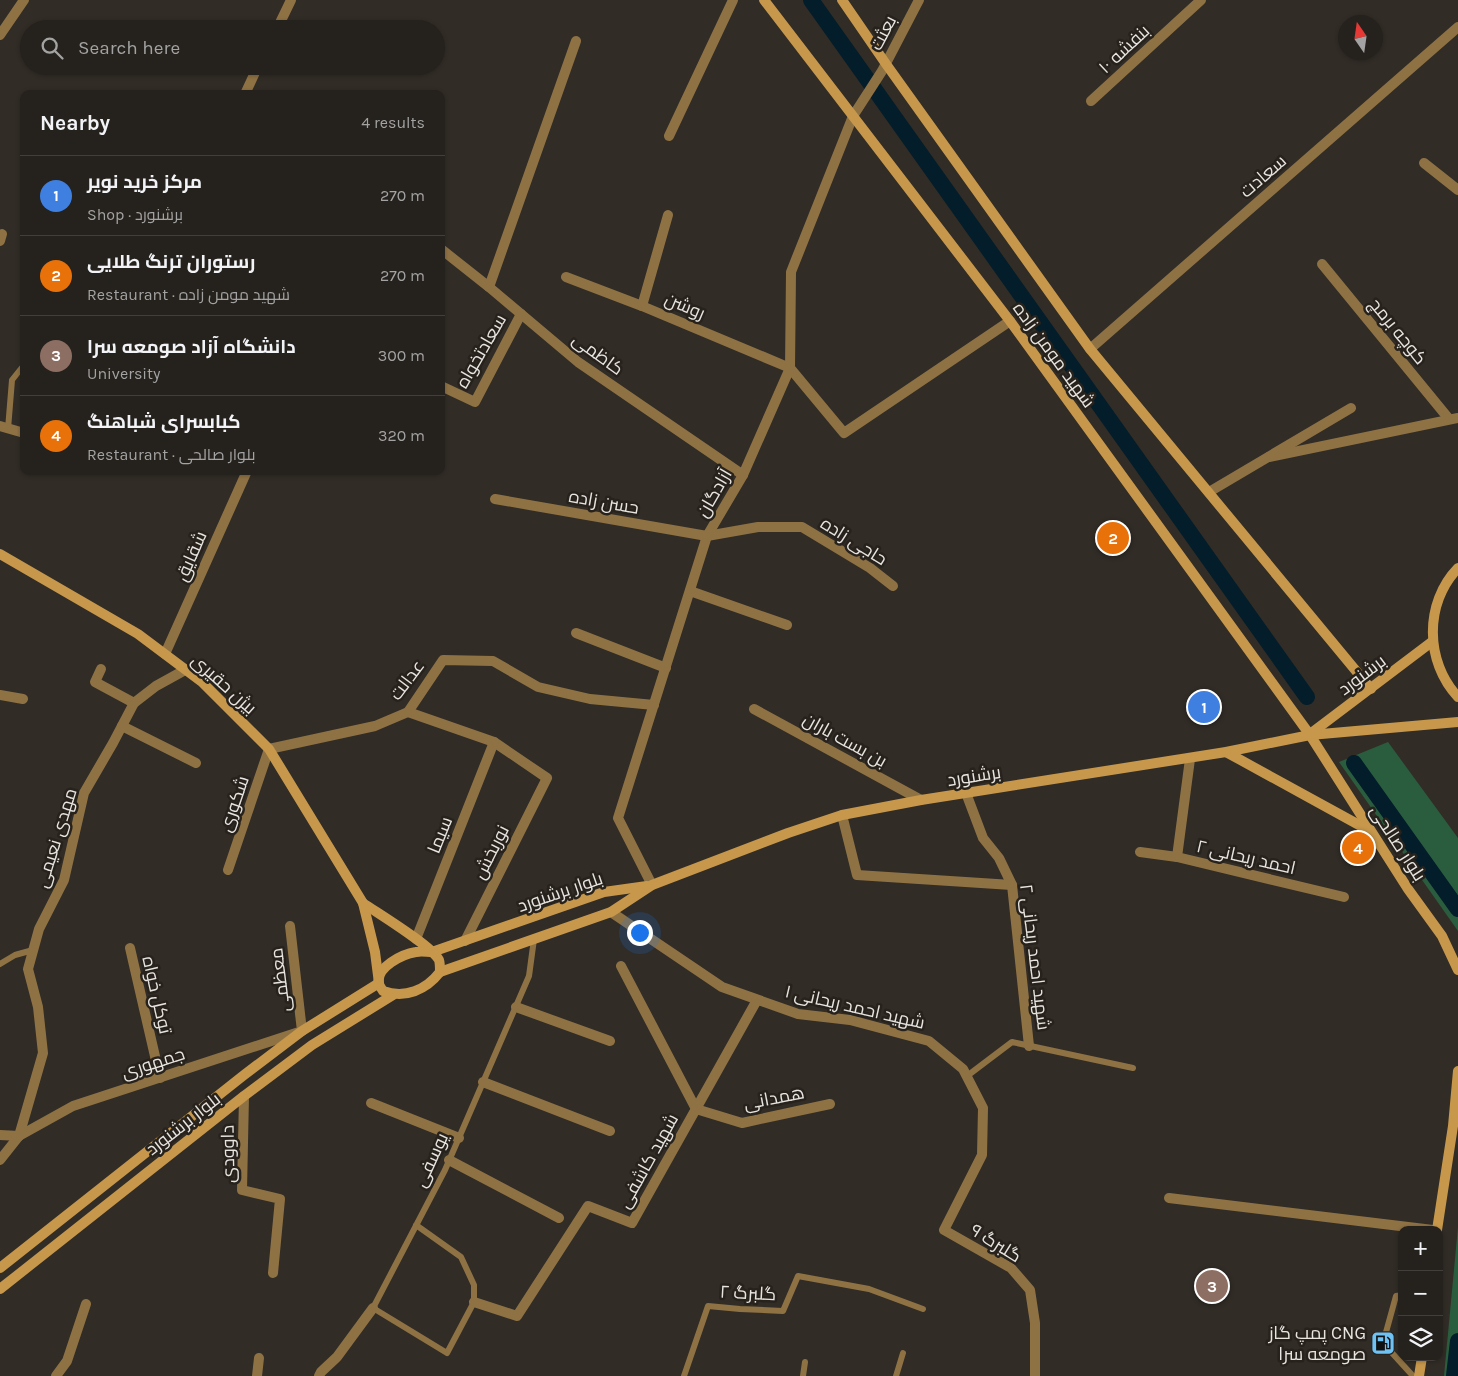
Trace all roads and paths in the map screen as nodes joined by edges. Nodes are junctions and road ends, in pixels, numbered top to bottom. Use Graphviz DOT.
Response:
graph roads {
  1 [pos="24,0"];
  2 [pos="291,0"];
  3 [pos="733,0"];
  4 [pos="764,0"];
  5 [pos="842,0"];
  6 [pos="919,0"];
  7 [pos="1201,0"];
  8 [pos="281,20"];
  9 [pos="1458,27"];
  10 [pos="0,35"];
  11 [pos="576,41"];
  12 [pos="886,64"];
  13 [pos="254,75"];
  14 [pos="247,90"];
  15 [pos="864,99"];
  16 [pos="1091,101"];
  17 [pos="853,116"];
  18 [pos="668,136"];
  19 [pos="1424,163"];
  20 [pos="1456,185"];
  21 [pos="668,215"];
  22 [pos="445,252"];
  23 [pos="1322,264"];
  24 [pos="566,277"];
  25 [pos="490,287"];
  26 [pos="642,306"];
  27 [pos="521,314"];
  28 [pos="1010,321"];
  29 [pos="1090,349"];
  30 [pos="790,368"];
  31 [pos="20,370"];
  32 [pos="445,388"];
  33 [pos="1351,408"];
  34 [pos="1453,418"];
  35 [pos="4,427"];
  36 [pos="20,432"];
  37 [pos="1269,457"];
  38 [pos="245,475"];
  39 [pos="743,475"];
  40 [pos="1209,492"];
  41 [pos="495,499"];
  42 [pos="707,536"];
  43 [pos="0,554"];
  44 [pos="1457,569"];
  45 [pos="893,586"];
  46 [pos="690,591"];
  47 [pos="787,625"];
  48 [pos="576,633"];
  49 [pos="1433,641"];
  50 [pos="165,654"];
  51 [pos="666,668"];
  52 [pos="101,669"];
  53 [pos="185,670"];
  54 [pos="1371,689"];
  55 [pos="0,695"];
  56 [pos="1458,697"];
  57 [pos="23,699"];
  58 [pos="134,703"];
  59 [pos="654,705"];
  60 [pos="754,709"];
  61 [pos="408,712"];
  62 [pos="1458,722"];
  63 [pos="122,726"];
  64 [pos="1310,735"];
  65 [pos="494,742"];
  66 [pos="270,748"];
  67 [pos="1226,752"];
  68 [pos="1190,758"];
  69 [pos="196,763"];
  70 [pos="966,793"];
  71 [pos="921,800"];
  72 [pos="842,815"];
  73 [pos="1371,832"];
  74 [pos="1140,852"];
  75 [pos="1177,857"];
  76 [pos="228,870"];
  77 [pos="652,885"];
  78 [pos="1012,885"];
  79 [pos="1344,897"];
  80 [pos="363,903"];
  81 [pos="611,912"];
  82 [pos="290,926"];
  83 [pos="416,939"];
  84 [pos="534,939"];
  85 [pos="464,941"];
  86 [pos="130,948"];
  87 [pos="33,950"];
  88 [pos="432,952"];
  89 [pos="0,964"];
  90 [pos="621,966"];
  91 [pos="1458,970"];
  92 [pos="440,972"];
  93 [pos="379,983"];
  94 [pos="393,995"];
  95 [pos="757,1000"];
  96 [pos="516,1006"];
  97 [pos="302,1031"];
  98 [pos="610,1041"];
  99 [pos="1030,1046"];
  100 [pos="1133,1068"];
  101 [pos="1458,1071"];
  102 [pos="967,1076"];
  103 [pos="160,1078"];
  104 [pos="483,1082"];
  105 [pos="244,1096"];
  106 [pos="371,1103"];
  107 [pos="830,1104"];
  108 [pos="696,1109"];
  109 [pos="1456,1124"];
  110 [pos="610,1131"];
  111 [pos="0,1135"];
  112 [pos="19,1136"];
  113 [pos="458,1138"];
  114 [pos="0,1160"];
  115 [pos="449,1160"];
  116 [pos="1169,1198"];
  117 [pos="559,1218"];
  118 [pos="416,1225"];
  119 [pos="1402,1226"];
  120 [pos="1436,1226"];
  121 [pos="944,1230"];
  122 [pos="0,1268"];
  123 [pos="273,1273"];
  124 [pos="0,1289"];
  125 [pos="1398,1296"];
  126 [pos="474,1302"];
  127 [pos="86,1304"];
  128 [pos="373,1308"];
  129 [pos="923,1309"];
  130 [pos="903,1353"];
  131 [pos="259,1358"];
  132 [pos="1421,1361"];
  133 [pos="806,1362"];
  134 [pos="56,1376"];
  135 [pos="257,1376"];
  136 [pos="319,1376"];
  137 [pos="684,1376"];
  138 [pos="803,1376"];
  139 [pos="896,1376"];
  140 [pos="1034,1376"];
  141 [pos="1413,1376"];
  142 [pos="1419,1376"];
  1 -- 10 [label="street"];
  2 -- 8 [label="street"];
  3 -- 18 [label="street"];
  4 -- 17 [label="main road, شهید مومن زاده"];
  5 -- 12 [label="main road"];
  6 -- 12 [label="street, بعثت"];
  7 -- 16 [label="street, بنفشه ۱۰"];
  9 -- 29 [label="street, سعادت"];
  11 -- 25 [label="street"];
  12 -- 15 [label="street, بعثت"];
  12 -- 29 [label="main road"];
  13 -- 14 [label="street"];
  15 -- 17 [label="street, آزادگان"];
  17 -- 28 [label="main road, شهید مومن زاده"];
  17 -- 30 [label="street, آزادگان"];
  19 -- 20 [label="street"];
  21 -- 26 [label="street"];
  22 -- 25 [label="street, کاظمی"];
  23 -- 34 [label="street, کوچه برمچ"];
  24 -- 26 [label="street, روشن"];
  25 -- 27 [label="street, کاظمی"];
  26 -- 30 [label="street, روشن"];
  27 -- 32 [label="street, سعادتخواه"];
  27 -- 39 [label="street, کاظمی"];
  28 -- 30 [label="street"];
  28 -- 64 [label="main road, شهید مومن زاده"];
  29 -- 40 [label="main road"];
  30 -- 39 [label="street, آزادگان"];
  31 -- 35 [label="lane"];
  33 -- 37 [label="street"];
  34 -- 37 [label="street"];
  35 -- 36 [label="street"];
  37 -- 40 [label="street"];
  38 -- 50 [label="street, شقایق"];
  39 -- 42 [label="street, آزادگان"];
  40 -- 54 [label="main road"];
  41 -- 42 [label="street, حسن زاده"];
  42 -- 45 [label="street, حاجی زاده"];
  42 -- 46 [label="street, آزادگان"];
  43 -- 50 [label="main road, بیژن حقیری"];
  44 -- 49 [label="main road"];
  46 -- 47 [label="street"];
  46 -- 51 [label="street, آزادگان"];
  48 -- 51 [label="street"];
  49 -- 54 [label="main road, برشنورد"];
  49 -- 56 [label="main road"];
  50 -- 53 [label="main road, بیژن حقیری"];
  51 -- 59 [label="street, آزادگان"];
  52 -- 58 [label="street"];
  53 -- 58 [label="street, مهدی نعیمی"];
  53 -- 66 [label="main road, بیژن حقیری"];
  54 -- 64 [label="main road, برشنورد"];
  55 -- 57 [label="street"];
  58 -- 63 [label="street, مهدی نعیمی"];
  59 -- 61 [label="street, عدالت"];
  59 -- 77 [label="street, آزادگان"];
  60 -- 71 [label="street, بن بست باران"];
  61 -- 65 [label="street"];
  61 -- 66 [label="street, عدالت"];
  62 -- 64 [label="main road, برشنورد"];
  63 -- 69 [label="street"];
  63 -- 87 [label="street, مهدی نعیمی"];
  64 -- 67 [label="main road, برشنورد"];
  64 -- 73 [label="main road, بلوار صالحی"];
  65 -- 83 [label="street, سیما"];
  65 -- 85 [label="street, نوربخش"];
  66 -- 76 [label="street, شکوری"];
  66 -- 80 [label="main road, بیژن حقیری"];
  67 -- 68 [label="main road, برشنورد"];
  67 -- 73 [label="main road"];
  68 -- 70 [label="main road, برشنورد"];
  68 -- 75 [label="street"];
  70 -- 71 [label="main road, برشنورد"];
  70 -- 78 [label="street, شهید احمد ریحانی ۲"];
  71 -- 72 [label="main road, برشنورد"];
  72 -- 77 [label="main road, برشنورد"];
  72 -- 78 [label="street"];
  73 -- 91 [label="main road, بلوار صالحی"];
  74 -- 75 [label="street, احمد ریحانی ۲"];
  75 -- 79 [label="street, احمد ریحانی ۲"];
  77 -- 81 [label="main road, بلوار برشنورد"];
  77 -- 85 [label="main road, بلوار برشنورد"];
  78 -- 99 [label="street, شهید احمد ریحانی ۲"];
  80 -- 83 [label="main road"];
  80 -- 93 [label="main road"];
  81 -- 84 [label="main road, بلوار برشنورد"];
  81 -- 95 [label="street, شهید احمد ریحانی ۱"];
  82 -- 97 [label="street, معظمی"];
  83 -- 88 [label="main road"];
  84 -- 92 [label="main road, بلوار برشنورد"];
  84 -- 96 [label="lane, یوسفی"];
  85 -- 88 [label="main road, بلوار برشنورد"];
  86 -- 103 [label="street, توکل خواه"];
  87 -- 89 [label="lane"];
  87 -- 112 [label="street, مهدی نعیمی"];
  88 -- 92 [label="main road"];
  88 -- 93 [label="main road"];
  90 -- 108 [label="street"];
  92 -- 94 [label="main road"];
  93 -- 94 [label="main road"];
  93 -- 97 [label="main road, بلوار برشنورد"];
  94 -- 105 [label="main road, بلوار برشنورد"];
  95 -- 102 [label="street, شهید احمد ریحانی ۱"];
  95 -- 108 [label="street, شهید کاشفی"];
  96 -- 98 [label="street"];
  96 -- 104 [label="lane, یوسفی"];
  97 -- 103 [label="street, جمهوری"];
  97 -- 122 [label="main road, بلوار برشنورد"];
  99 -- 100 [label="lane"];
  99 -- 102 [label="lane"];
  101 -- 109 [label="main road"];
  102 -- 121 [label="street, شهید احمد ریحانی ۱"];
  103 -- 112 [label="street, جمهوری"];
  104 -- 110 [label="street"];
  104 -- 113 [label="lane, یوسفی"];
  105 -- 123 [label="street, داوودی"];
  105 -- 124 [label="main road, بلوار برشنورد"];
  106 -- 113 [label="street"];
  107 -- 108 [label="street, همدانی"];
  108 -- 126 [label="street, شهید کاشفی"];
  109 -- 120 [label="main road"];
  111 -- 112 [label="street"];
  112 -- 114 [label="street, جمهوری"];
  113 -- 115 [label="lane, یوسفی"];
  115 -- 117 [label="street"];
  115 -- 118 [label="lane, یوسفی"];
  116 -- 119 [label="street"];
  118 -- 126 [label="lane"];
  118 -- 128 [label="lane, یوسفی"];
  121 -- 140 [label="street, گلبرگ ۹"];
  125 -- 141 [label="lane"];
  126 -- 128 [label="lane"];
  127 -- 134 [label="street"];
  128 -- 136 [label="street"];
  129 -- 137 [label="lane, گلبرگ ۲"];
  130 -- 139 [label="lane"];
  131 -- 135 [label="street"];
  132 -- 142 [label="main road"];
  133 -- 138 [label="lane"];
}
